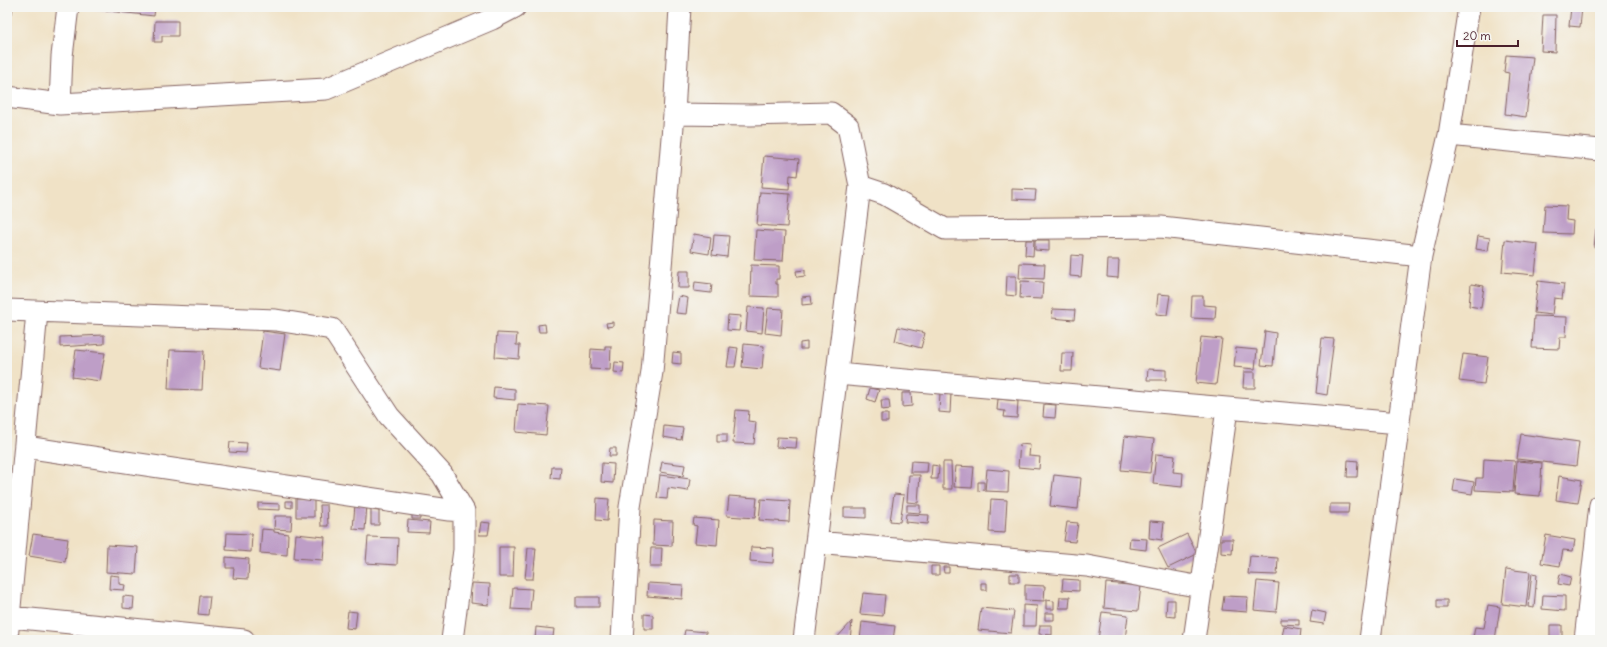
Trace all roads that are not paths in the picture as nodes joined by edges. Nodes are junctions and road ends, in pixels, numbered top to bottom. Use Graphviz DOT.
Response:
graph roads {
  1 [pos="68,7"];
  2 [pos="515,7"];
  3 [pos="680,7"];
  4 [pos="1469,7"];
  5 [pos="492,13"];
  6 [pos="7,97"];
  7 [pos="60,104"];
  8 [pos="674,114"];
  9 [pos="1449,135"];
  10 [pos="1600,150"];
  11 [pos="860,186"];
  12 [pos="1421,256"];
  13 [pos="7,310"];
  14 [pos="37,312"];
  15 [pos="837,374"];
  16 [pos="1227,409"];
  17 [pos="1399,423"];
  18 [pos="25,447"];
  19 [pos="1600,505"];
  20 [pos="464,510"];
  21 [pos="816,542"];
  22 [pos="1201,587"];
  23 [pos="10,617"];
  24 [pos="7,640"];
  25 [pos="244,640"];
  26 [pos="452,640"];
  27 [pos="622,640"];
  28 [pos="804,640"];
  29 [pos="1194,640"];
  30 [pos="1370,640"];
  31 [pos="1585,640"];
  1 -- 7 [label="street"];
  2 -- 5 [label="street"];
  3 -- 8 [label="street"];
  4 -- 9 [label="street"];
  5 -- 7 [label="street"];
  6 -- 7 [label="street"];
  8 -- 11 [label="street"];
  8 -- 27 [label="street"];
  9 -- 10 [label="street"];
  9 -- 12 [label="street"];
  11 -- 12 [label="street"];
  11 -- 15 [label="street"];
  12 -- 17 [label="street"];
  13 -- 14 [label="street"];
  14 -- 18 [label="street"];
  14 -- 20 [label="street"];
  15 -- 16 [label="street"];
  15 -- 21 [label="street"];
  16 -- 17 [label="street"];
  16 -- 22 [label="street"];
  17 -- 30 [label="street"];
  18 -- 20 [label="street"];
  18 -- 23 [label="street"];
  19 -- 31 [label="street"];
  20 -- 26 [label="street"];
  21 -- 22 [label="street"];
  21 -- 28 [label="street"];
  22 -- 29 [label="street"];
  23 -- 24 [label="street"];
  23 -- 25 [label="street"];
}
